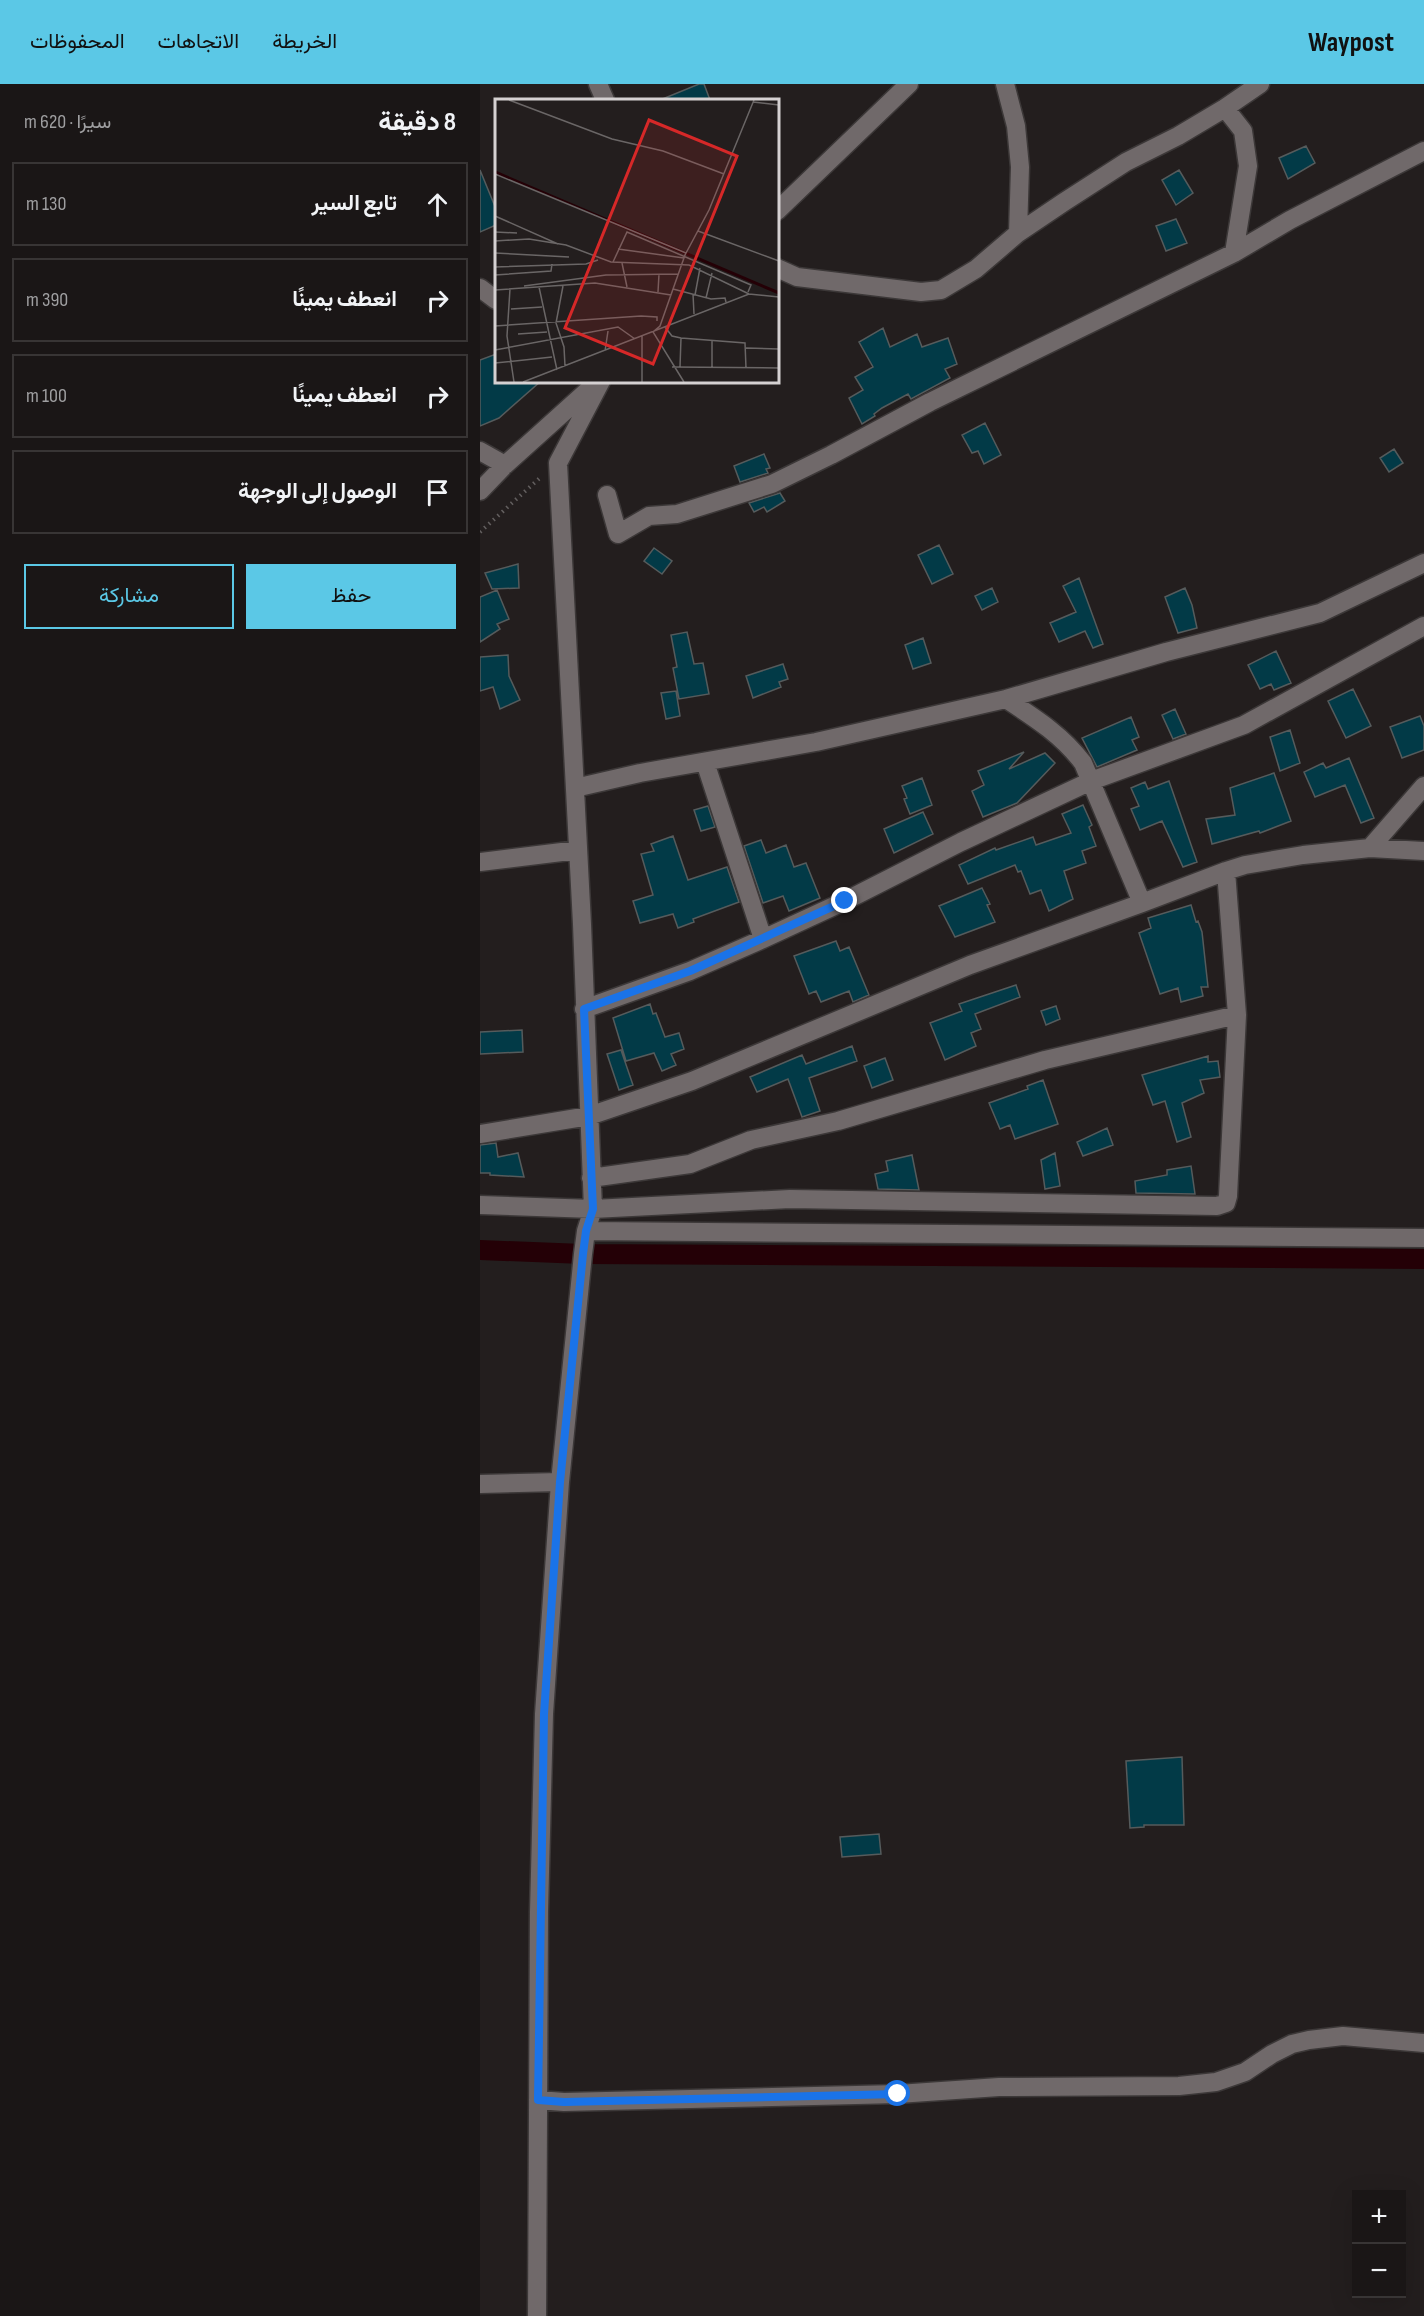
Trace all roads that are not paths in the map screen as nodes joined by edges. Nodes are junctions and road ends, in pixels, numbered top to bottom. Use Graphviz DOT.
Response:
graph roads {
  1 [pos="598,84"];
  2 [pos="909,84"];
  3 [pos="1005,84"];
  4 [pos="1260,84"];
  5 [pos="605,99"];
  6 [pos="1226,108"];
  7 [pos="1424,151"];
  8 [pos="778,210"];
  9 [pos="1018,232"];
  10 [pos="1234,253"];
  11 [pos="778,268"];
  12 [pos="480,288"];
  13 [pos="495,299"];
  14 [pos="599,382"];
  15 [pos="599,382"];
  16 [pos="480,451"];
  17 [pos="505,465"];
  18 [pos="480,491"];
  19 [pos="608,495"];
  20 [pos="1424,563"];
  21 [pos="1424,626"];
  22 [pos="1006,699"];
  23 [pos="705,762"];
  24 [pos="1092,781"];
  25 [pos="1424,786"];
  26 [pos="575,788"];
  27 [pos="1370,848"];
  28 [pos="578,850"];
  29 [pos="1424,850"];
  30 [pos="480,862"];
  31 [pos="1226,871"];
  32 [pos="1142,903"];
  33 [pos="763,939"];
  34 [pos="584,1009"];
  35 [pos="1238,1014"];
  36 [pos="589,1116"];
  37 [pos="480,1134"];
  38 [pos="591,1178"];
  39 [pos="480,1205"];
  40 [pos="593,1209"];
  41 [pos="586,1231"];
  42 [pos="1424,1238"];
  43 [pos="560,1482"];
  44 [pos="480,1484"];
  45 [pos="1424,2043"];
  46 [pos="538,2100"];
  47 [pos="537,2316"];
  1 -- 5 [label="street"];
  2 -- 8 [label="street"];
  3 -- 9 [label="street"];
  4 -- 6 [label="street"];
  6 -- 9 [label="street"];
  6 -- 10 [label="street"];
  7 -- 10 [label="street"];
  9 -- 11 [label="street"];
  10 -- 19 [label="street"];
  12 -- 13 [label="street"];
  14 -- 26 [label="street"];
  15 -- 17 [label="street"];
  16 -- 17 [label="street"];
  17 -- 18 [label="street"];
  20 -- 22 [label="street"];
  21 -- 24 [label="street"];
  22 -- 23 [label="street"];
  22 -- 24 [label="street"];
  23 -- 26 [label="street"];
  23 -- 33 [label="street"];
  24 -- 32 [label="street"];
  24 -- 33 [label="street"];
  25 -- 27 [label="street"];
  26 -- 28 [label="street"];
  27 -- 29 [label="street"];
  27 -- 31 [label="street"];
  28 -- 30 [label="street"];
  28 -- 34 [label="street"];
  31 -- 32 [label="street"];
  31 -- 35 [label="street"];
  32 -- 36 [label="street"];
  33 -- 34 [label="street"];
  34 -- 36 [label="street"];
  35 -- 38 [label="street"];
  35 -- 40 [label="street"];
  36 -- 37 [label="street"];
  36 -- 38 [label="street"];
  38 -- 40 [label="street"];
  39 -- 40 [label="street"];
  40 -- 41 [label="street"];
  41 -- 42 [label="street"];
  41 -- 43 [label="street"];
  43 -- 44 [label="street"];
  43 -- 46 [label="street"];
  45 -- 46 [label="street"];
  46 -- 47 [label="street"];
}
